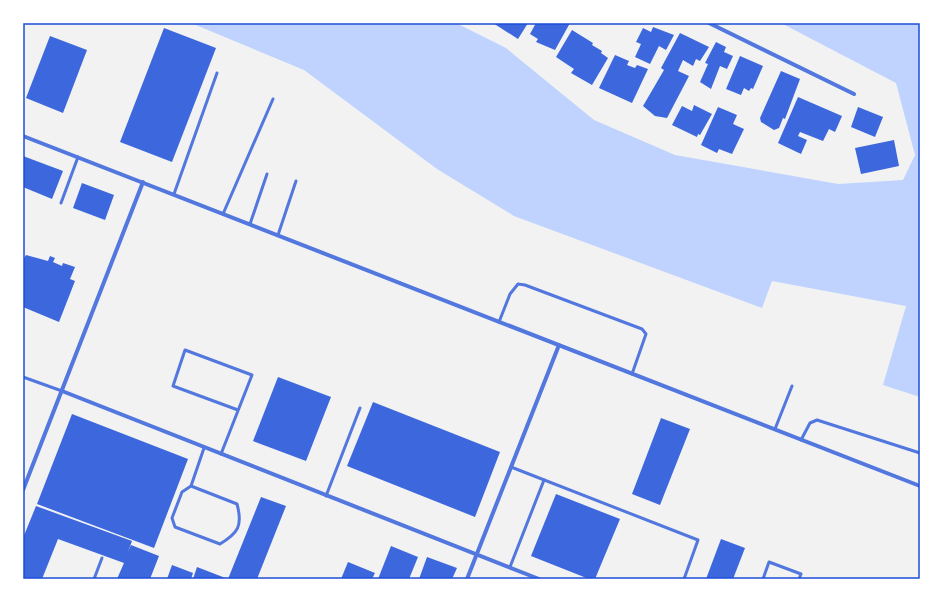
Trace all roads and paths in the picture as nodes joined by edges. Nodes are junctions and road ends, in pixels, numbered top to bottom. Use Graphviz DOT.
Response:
graph roads {
  1 [pos="709,23"];
  2 [pos="218,73"];
  3 [pos="854,94"];
  4 [pos="273,99"];
  5 [pos="23,136"];
  6 [pos="78,157"];
  7 [pos="267,174"];
  8 [pos="143,182"];
  9 [pos="296,182"];
  10 [pos="174,194"];
  11 [pos="61,203"];
  12 [pos="224,214"];
  13 [pos="250,224"];
  14 [pos="278,235"];
  15 [pos="499,322"];
  16 [pos="559,345"];
  17 [pos="632,374"];
  18 [pos="23,377"];
  19 [pos="792,386"];
  20 [pos="62,391"];
  21 [pos="360,408"];
  22 [pos="238,410"];
  23 [pos="775,429"];
  24 [pos="801,440"];
  25 [pos="204,448"];
  26 [pos="920,453"];
  27 [pos="221,454"];
  28 [pos="511,467"];
  29 [pos="544,480"];
  30 [pos="191,486"];
  31 [pos="920,486"];
  32 [pos="23,490"];
  33 [pos="326,496"];
  34 [pos="477,555"];
  35 [pos="102,558"];
  36 [pos="510,568"];
  37 [pos="94,579"];
  38 [pos="467,579"];
  39 [pos="539,579"];
  40 [pos="684,579"];
  41 [pos="763,579"];
  42 [pos="799,579"];
  1 -- 3 [label="street"];
  2 -- 10 [label="lane"];
  4 -- 12 [label="lane"];
  5 -- 6 [label="street"];
  6 -- 8 [label="street"];
  6 -- 11 [label="lane"];
  7 -- 13 [label="lane"];
  8 -- 10 [label="street"];
  8 -- 20 [label="street"];
  9 -- 14 [label="lane"];
  10 -- 12 [label="street"];
  12 -- 13 [label="street"];
  13 -- 14 [label="street"];
  14 -- 15 [label="street"];
  15 -- 16 [label="street"];
  15 -- 17 [label="lane"];
  16 -- 17 [label="street"];
  16 -- 28 [label="street"];
  17 -- 23 [label="street"];
  18 -- 20 [label="lane"];
  19 -- 23 [label="lane"];
  20 -- 25 [label="street"];
  20 -- 32 [label="street"];
  21 -- 33 [label="lane"];
  22 -- 22 [label="lane"];
  22 -- 27 [label="lane"];
  23 -- 24 [label="street"];
  24 -- 26 [label="lane"];
  24 -- 31 [label="street"];
  25 -- 27 [label="street"];
  25 -- 30 [label="lane"];
  27 -- 33 [label="street"];
  28 -- 29 [label="lane"];
  28 -- 34 [label="street"];
  29 -- 36 [label="lane"];
  29 -- 40 [label="lane"];
  30 -- 30 [label="lane"];
  33 -- 34 [label="street"];
  34 -- 36 [label="street"];
  34 -- 38 [label="street"];
  35 -- 37 [label="lane"];
  36 -- 39 [label="street"];
  41 -- 42 [label="lane"];
}
